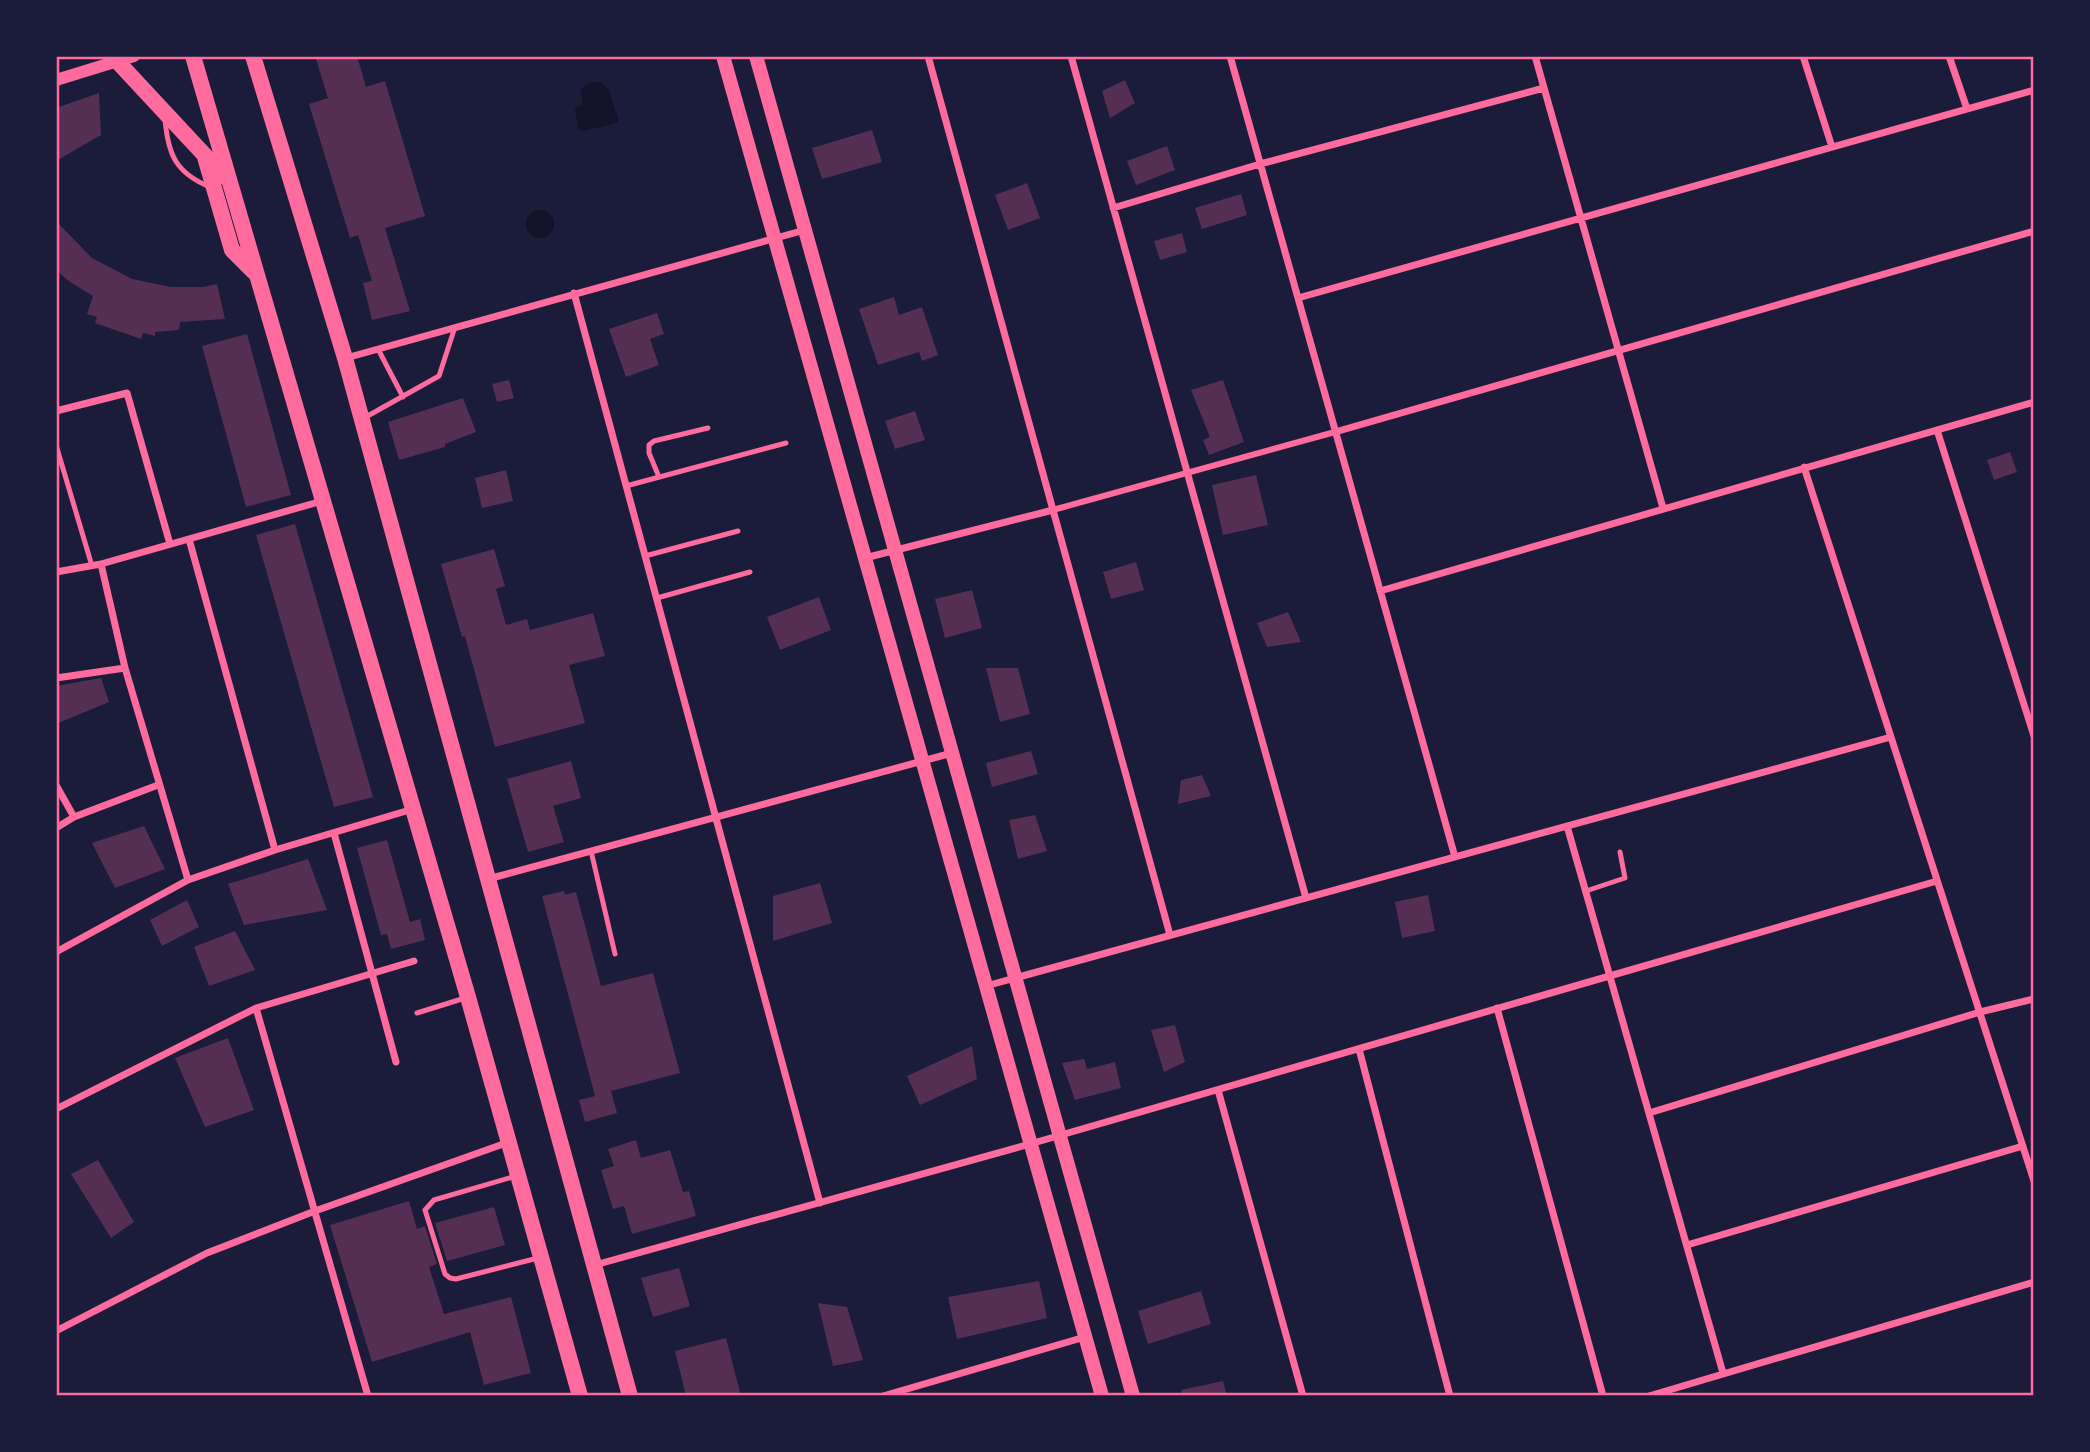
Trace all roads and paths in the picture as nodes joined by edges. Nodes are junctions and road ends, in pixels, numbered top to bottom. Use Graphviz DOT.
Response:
graph roads {
  1 [pos="134,56"];
  2 [pos="193,56"];
  3 [pos="253,56"];
  4 [pos="723,56"];
  5 [pos="755,56"];
  6 [pos="928,56"];
  7 [pos="1071,56"];
  8 [pos="1230,56"];
  9 [pos="1535,56"];
  10 [pos="1803,56"];
  11 [pos="1949,56"];
  12 [pos="116,59"];
  13 [pos="56,80"];
  14 [pos="1544,88"];
  15 [pos="2034,90"];
  16 [pos="1966,109"];
  17 [pos="165,113"];
  18 [pos="1832,147"];
  19 [pos="1260,164"];
  20 [pos="222,185"];
  21 [pos="1113,208"];
  22 [pos="1580,218"];
  23 [pos="805,230"];
  24 [pos="2034,231"];
  25 [pos="775,238"];
  26 [pos="574,293"];
  27 [pos="1298,298"];
  28 [pos="455,326"];
  29 [pos="378,349"];
  30 [pos="1618,351"];
  31 [pos="345,358"];
  32 [pos="403,397"];
  33 [pos="2034,402"];
  34 [pos="56,411"];
  35 [pos="361,419"];
  36 [pos="708,428"];
  37 [pos="1937,430"];
  38 [pos="1335,432"];
  39 [pos="786,443"];
  40 [pos="56,445"];
  41 [pos="1804,467"];
  42 [pos="1187,473"];
  43 [pos="659,477"];
  44 [pos="626,486"];
  45 [pos="324,500"];
  46 [pos="1662,508"];
  47 [pos="1053,510"];
  48 [pos="738,531"];
  49 [pos="189,538"];
  50 [pos="170,544"];
  51 [pos="895,550"];
  52 [pos="645,556"];
  53 [pos="865,558"];
  54 [pos="97,565"];
  55 [pos="56,572"];
  56 [pos="750,572"];
  57 [pos="1380,591"];
  58 [pos="657,598"];
  59 [pos="125,667"];
  60 [pos="56,678"];
  61 [pos="2034,736"];
  62 [pos="1891,737"];
  63 [pos="952,753"];
  64 [pos="924,761"];
  65 [pos="56,785"];
  66 [pos="158,785"];
  67 [pos="414,809"];
  68 [pos="74,817"];
  69 [pos="716,818"];
  70 [pos="1567,826"];
  71 [pos="56,828"];
  72 [pos="334,833"];
  73 [pos="275,850"];
  74 [pos="591,851"];
  75 [pos="1619,852"];
  76 [pos="1455,857"];
  77 [pos="487,879"];
  78 [pos="188,880"];
  79 [pos="1937,881"];
  80 [pos="1586,891"];
  81 [pos="1306,898"];
  82 [pos="1170,936"];
  83 [pos="56,952"];
  84 [pos="615,954"];
  85 [pos="414,961"];
  86 [pos="372,972"];
  87 [pos="1610,976"];
  88 [pos="1015,978"];
  89 [pos="986,986"];
  90 [pos="468,997"];
  91 [pos="2034,999"];
  92 [pos="256,1008"];
  93 [pos="1497,1009"];
  94 [pos="1980,1012"];
  95 [pos="417,1013"];
  96 [pos="1359,1048"];
  97 [pos="396,1062"];
  98 [pos="1218,1090"];
  99 [pos="56,1109"];
  100 [pos="1649,1113"];
  101 [pos="1060,1135"];
  102 [pos="510,1142"];
  103 [pos="1030,1144"];
  104 [pos="2023,1146"];
  105 [pos="519,1175"];
  106 [pos="2034,1181"];
  107 [pos="820,1203"];
  108 [pos="315,1211"];
  109 [pos="1687,1245"];
  110 [pos="541,1257"];
  111 [pos="594,1265"];
  112 [pos="2034,1282"];
  113 [pos="56,1331"];
  114 [pos="1085,1337"];
  115 [pos="1723,1373"];
  116 [pos="368,1396"];
  117 [pos="580,1396"];
  118 [pos="630,1396"];
  119 [pos="883,1396"];
  120 [pos="1102,1396"];
  121 [pos="1133,1396"];
  122 [pos="1303,1396"];
  123 [pos="1450,1396"];
  124 [pos="1603,1396"];
  125 [pos="1648,1396"];
  1 -- 12 [label="street"];
  2 -- 20 [label="main road"];
  3 -- 31 [label="main road"];
  4 -- 25 [label="main road"];
  5 -- 23 [label="main road"];
  6 -- 47 [label="street"];
  7 -- 21 [label="street"];
  8 -- 19 [label="street"];
  9 -- 14 [label="street"];
  10 -- 18 [label="street"];
  11 -- 16 [label="street"];
  12 -- 13 [label="street"];
  12 -- 17 [label="main road"];
  14 -- 19 [label="street"];
  14 -- 22 [label="street"];
  15 -- 16 [label="street"];
  16 -- 18 [label="street"];
  17 -- 20 [label="main road"];
  17 -- 20 [label="lane"];
  18 -- 22 [label="street"];
  19 -- 21 [label="street"];
  19 -- 27 [label="street"];
  20 -- 45 [label="main road"];
  21 -- 42 [label="street"];
  22 -- 27 [label="street"];
  22 -- 30 [label="street"];
  23 -- 25 [label="street"];
  23 -- 51 [label="main road"];
  24 -- 30 [label="street"];
  25 -- 26 [label="street"];
  25 -- 53 [label="main road"];
  26 -- 28 [label="street"];
  26 -- 44 [label="street"];
  27 -- 38 [label="street"];
  28 -- 29 [label="street"];
  28 -- 32 [label="lane"];
  29 -- 31 [label="street"];
  29 -- 32 [label="lane"];
  30 -- 38 [label="street"];
  30 -- 46 [label="street"];
  31 -- 35 [label="main road"];
  32 -- 35 [label="lane"];
  33 -- 37 [label="street"];
  34 -- 50 [label="street"];
  35 -- 77 [label="main road"];
  36 -- 43 [label="lane"];
  37 -- 41 [label="street"];
  37 -- 61 [label="street"];
  38 -- 42 [label="street"];
  38 -- 57 [label="street"];
  39 -- 43 [label="lane"];
  40 -- 54 [label="lane"];
  41 -- 46 [label="street"];
  41 -- 62 [label="street"];
  42 -- 47 [label="street"];
  42 -- 81 [label="street"];
  43 -- 44 [label="lane"];
  44 -- 52 [label="street"];
  45 -- 49 [label="street"];
  45 -- 67 [label="main road"];
  46 -- 57 [label="street"];
  47 -- 51 [label="street"];
  47 -- 82 [label="street"];
  48 -- 52 [label="lane"];
  49 -- 50 [label="street"];
  49 -- 73 [label="street"];
  50 -- 54 [label="street"];
  51 -- 53 [label="street"];
  51 -- 63 [label="main road"];
  52 -- 58 [label="street"];
  53 -- 64 [label="main road"];
  54 -- 55 [label="street"];
  54 -- 59 [label="street"];
  56 -- 58 [label="lane"];
  57 -- 76 [label="street"];
  58 -- 69 [label="street"];
  59 -- 60 [label="street"];
  59 -- 66 [label="street"];
  62 -- 70 [label="street"];
  62 -- 79 [label="street"];
  63 -- 64 [label="street"];
  63 -- 88 [label="main road"];
  64 -- 69 [label="street"];
  64 -- 89 [label="main road"];
  65 -- 68 [label="street"];
  66 -- 68 [label="street"];
  66 -- 78 [label="street"];
  67 -- 72 [label="street"];
  67 -- 90 [label="main road"];
  68 -- 71 [label="street"];
  69 -- 74 [label="street"];
  69 -- 107 [label="street"];
  70 -- 76 [label="street"];
  70 -- 80 [label="street"];
  72 -- 73 [label="street"];
  72 -- 86 [label="street"];
  73 -- 78 [label="street"];
  74 -- 77 [label="street"];
  74 -- 84 [label="lane"];
  75 -- 80 [label="lane"];
  76 -- 81 [label="street"];
  77 -- 111 [label="main road"];
  78 -- 83 [label="street"];
  79 -- 87 [label="street"];
  79 -- 94 [label="street"];
  80 -- 87 [label="street"];
  81 -- 82 [label="street"];
  82 -- 88 [label="street"];
  85 -- 86 [label="street"];
  86 -- 92 [label="street"];
  86 -- 97 [label="street"];
  87 -- 93 [label="street"];
  87 -- 100 [label="street"];
  88 -- 89 [label="street"];
  88 -- 101 [label="main road"];
  89 -- 103 [label="main road"];
  90 -- 95 [label="lane"];
  90 -- 102 [label="main road"];
  91 -- 94 [label="street"];
  92 -- 99 [label="street"];
  92 -- 108 [label="street"];
  93 -- 96 [label="street"];
  93 -- 124 [label="street"];
  94 -- 100 [label="street"];
  94 -- 104 [label="street"];
  96 -- 98 [label="street"];
  96 -- 123 [label="street"];
  98 -- 101 [label="street"];
  98 -- 122 [label="street"];
  100 -- 109 [label="street"];
  101 -- 103 [label="street"];
  101 -- 121 [label="main road"];
  102 -- 105 [label="main road"];
  102 -- 108 [label="street"];
  103 -- 107 [label="street"];
  103 -- 114 [label="main road"];
  104 -- 106 [label="street"];
  104 -- 109 [label="street"];
  105 -- 110 [label="main road"];
  105 -- 110 [label="lane"];
  107 -- 111 [label="street"];
  108 -- 113 [label="street"];
  108 -- 116 [label="street"];
  109 -- 115 [label="street"];
  110 -- 117 [label="main road"];
  111 -- 118 [label="main road"];
  112 -- 115 [label="street"];
  114 -- 119 [label="street"];
  114 -- 120 [label="main road"];
  115 -- 125 [label="street"];
}
